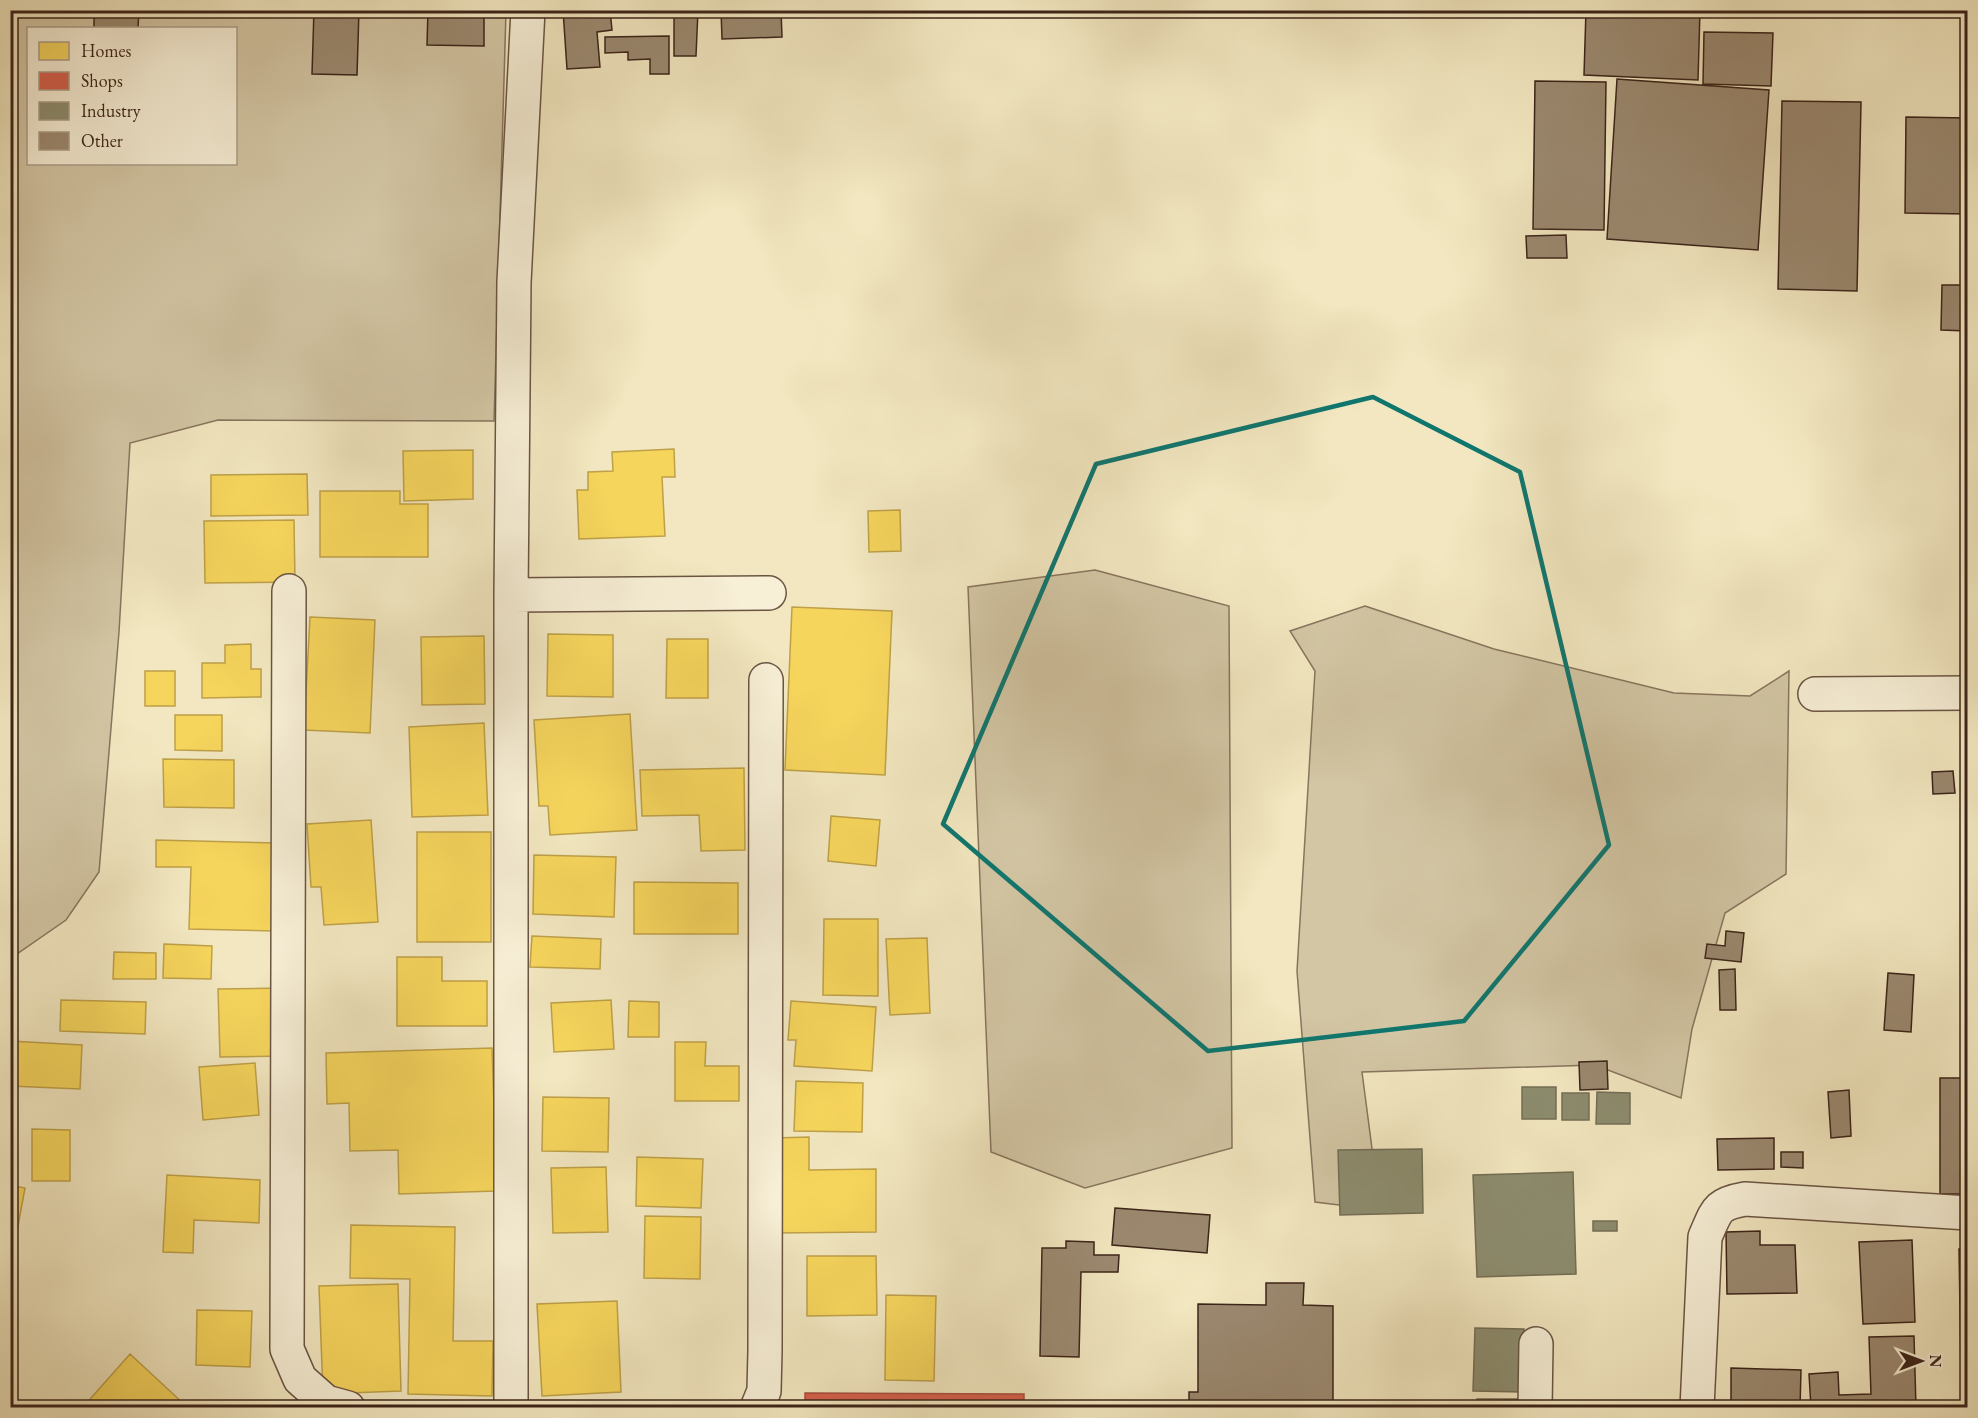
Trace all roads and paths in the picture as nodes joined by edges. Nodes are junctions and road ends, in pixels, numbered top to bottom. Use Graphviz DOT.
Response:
graph roads {
  1 [pos="528,10"];
  2 [pos="289,591"];
  3 [pos="769,593"];
  4 [pos="511,595"];
  5 [pos="766,680"];
  6 [pos="1968,693"];
  7 [pos="1815,694"];
  8 [pos="1968,1213"];
  9 [pos="1536,1344"];
  10 [pos="348,1407"];
  11 [pos="511,1407"];
  12 [pos="757,1407"];
  13 [pos="1535,1407"];
  14 [pos="1697,1407"];
  1 -- 4 [label="street"];
  2 -- 10 [label="street"];
  3 -- 4 [label="street"];
  4 -- 11 [label="street"];
  5 -- 12 [label="street"];
  6 -- 7 [label="street"];
  8 -- 14 [label="street"];
  9 -- 13 [label="street"];
}
